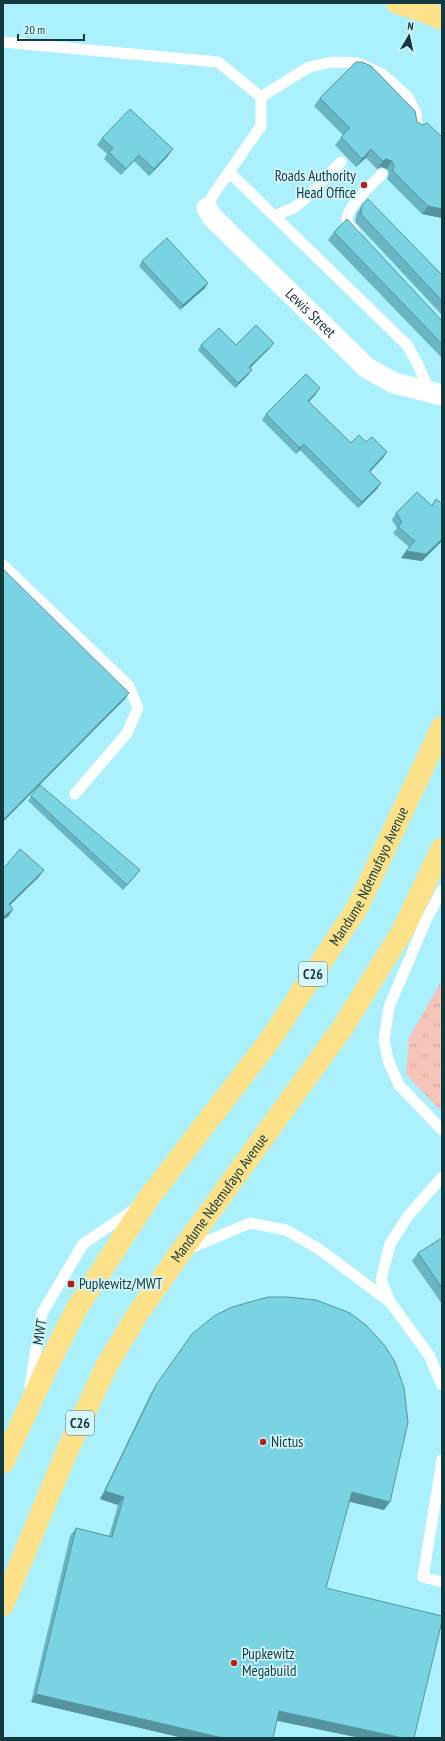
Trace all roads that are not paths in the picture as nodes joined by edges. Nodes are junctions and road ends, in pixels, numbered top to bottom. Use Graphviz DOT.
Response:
graph roads {
  1 [pos="398,3"];
  2 [pos="442,19"];
  3 [pos="3,42"];
  4 [pos="261,97"];
  5 [pos="416,126"];
  6 [pos="341,162"];
  7 [pos="229,172"];
  8 [pos="382,174"];
  9 [pos="207,208"];
  10 [pos="275,216"];
  11 [pos="364,241"];
  12 [pos="438,399"];
  13 [pos="3,565"];
  14 [pos="442,727"];
  15 [pos="75,794"];
  16 [pos="442,848"];
  17 [pos="442,890"];
  18 [pos="442,1130"];
  19 [pos="442,1177"];
  20 [pos="148,1199"];
  21 [pos="180,1253"];
  22 [pos="390,1302"];
  23 [pos="442,1385"];
  24 [pos="26,1412"];
  25 [pos="442,1460"];
  26 [pos="3,1463"];
  27 [pos="442,1582"];
  28 [pos="3,1605"];
  1 -- 2 [label="main road"];
  3 -- 4 [label="lane"];
  4 -- 5 [label="lane"];
  4 -- 7 [label="lane"];
  6 -- 10 [label="lane"];
  7 -- 9 [label="lane"];
  7 -- 10 [label="lane"];
  8 -- 11 [label="lane"];
  9 -- 12 [label="street, Lewis Street"];
  10 -- 12 [label="lane"];
  13 -- 15 [label="lane"];
  14 -- 20 [label="main road, Mandume Ndemufayo Avenue / C26"];
  16 -- 21 [label="main road, Mandume Ndemufayo Avenue / C26"];
  17 -- 18 [label="lane"];
  19 -- 22 [label="lane"];
  20 -- 24 [label="main road, Mandume Ndemufayo Avenue / C26"];
  20 -- 24 [label="lane, MWT"];
  21 -- 22 [label="lane"];
  21 -- 28 [label="main road, Mandume Ndemufayo Avenue / C26"];
  22 -- 23 [label="lane"];
  24 -- 26 [label="main road, Mandume Ndemufayo Avenue / C26"];
  25 -- 27 [label="lane"];
}
